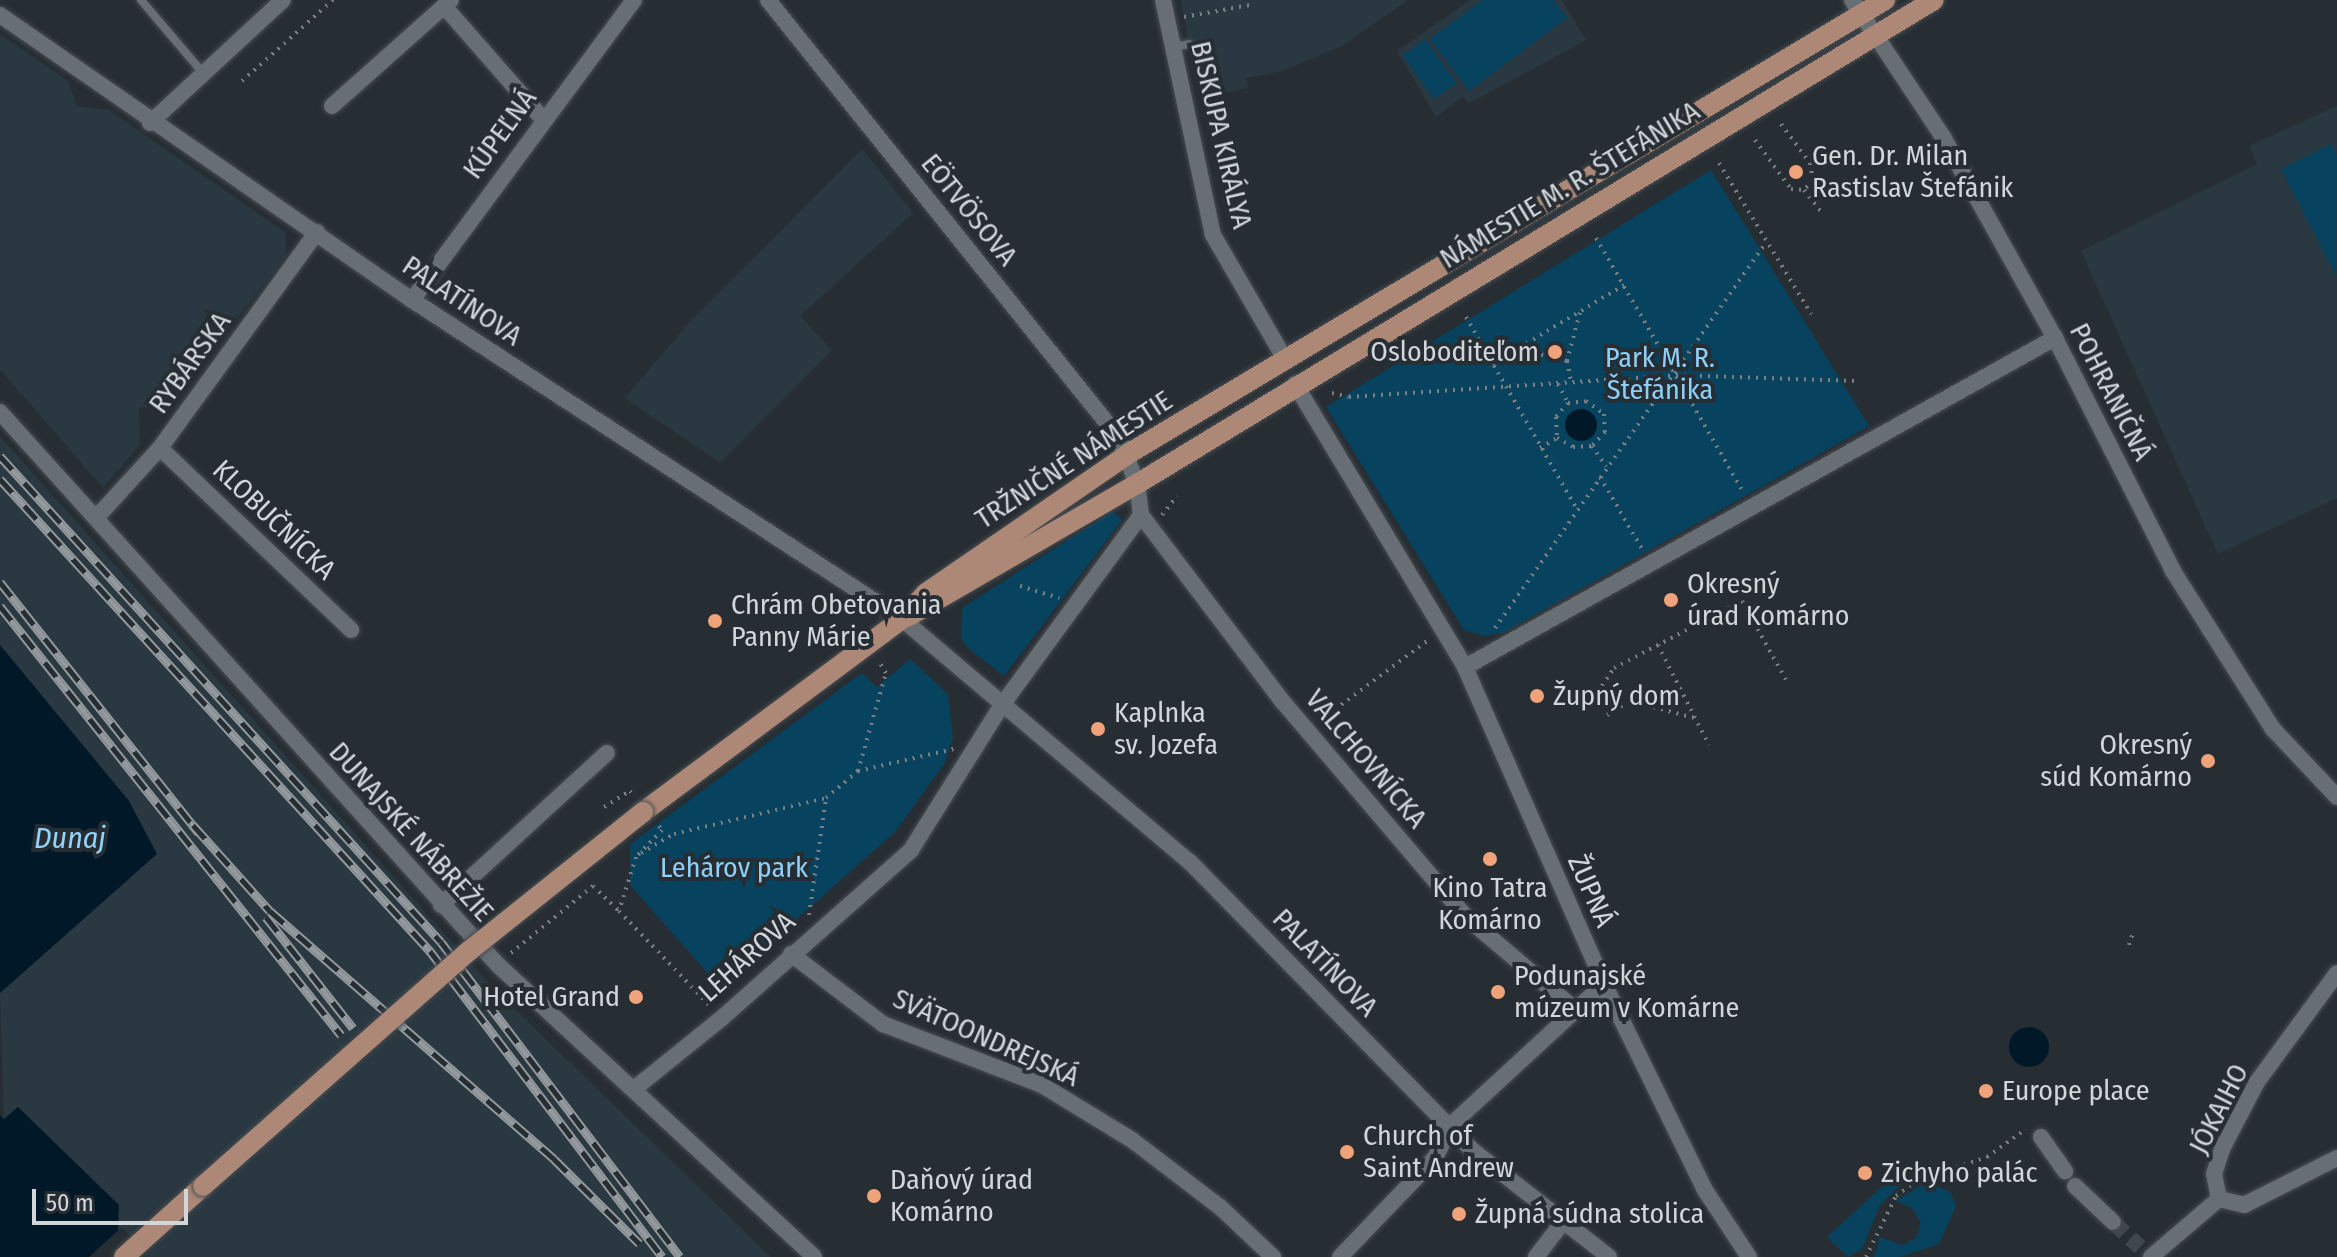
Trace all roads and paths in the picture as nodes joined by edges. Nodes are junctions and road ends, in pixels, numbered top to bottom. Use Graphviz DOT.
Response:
graph roads {
  1 [pos="141,0"];
  2 [pos="283,0"];
  3 [pos="333,0"];
  4 [pos="634,0"];
  5 [pos="768,0"];
  6 [pos="1163,0"];
  7 [pos="1885,0"];
  8 [pos="1934,0"];
  9 [pos="448,3"];
  10 [pos="1250,5"];
  11 [pos="1856,7"];
  12 [pos="0,15"];
  13 [pos="1184,17"];
  14 [pos="1875,33"];
  15 [pos="202,72"];
  16 [pos="242,81"];
  17 [pos="332,106"];
  18 [pos="543,119"];
  19 [pos="150,123"];
  20 [pos="1781,124"];
  21 [pos="1755,140"];
  22 [pos="1719,163"];
  23 [pos="1804,190"];
  24 [pos="1821,212"];
  25 [pos="317,232"];
  26 [pos="1596,238"];
  27 [pos="1766,243"];
  28 [pos="1624,285"];
  29 [pos="412,300"];
  30 [pos="1580,312"];
  31 [pos="1811,314"];
  32 [pos="1466,317"];
  33 [pos="2055,338"];
  34 [pos="1517,349"];
  35 [pos="1286,361"];
  36 [pos="1567,361"];
  37 [pos="1492,364"];
  38 [pos="1676,375"];
  39 [pos="1858,381"];
  40 [pos="1571,382"];
  41 [pos="1557,383"];
  42 [pos="1295,384"];
  43 [pos="1505,386"];
  44 [pos="1332,393"];
  45 [pos="1568,403"];
  46 [pos="0,412"];
  47 [pos="1557,438"];
  48 [pos="1592,446"];
  49 [pos="160,448"];
  50 [pos="1540,448"];
  51 [pos="1128,454"];
  52 [pos="1606,467"];
  53 [pos="1600,477"];
  54 [pos="1137,484"];
  55 [pos="1748,501"];
  56 [pos="1577,509"];
  57 [pos="1141,515"];
  58 [pos="96,518"];
  59 [pos="1647,558"];
  60 [pos="1020,586"];
  61 [pos="1065,600"];
  62 [pos="902,619"];
  63 [pos="351,630"];
  64 [pos="1443,631"];
  65 [pos="1658,645"];
  66 [pos="1491,653"];
  67 [pos="877,660"];
  68 [pos="1465,667"];
  69 [pos="1786,680"];
  70 [pos="1593,699"];
  71 [pos="1002,705"];
  72 [pos="1607,715"];
  73 [pos="1695,718"];
  74 [pos="1307,730"];
  75 [pos="1709,745"];
  76 [pos="955,748"];
  77 [pos="607,753"];
  78 [pos="858,771"];
  79 [pos="2337,797"];
  80 [pos="826,798"];
  81 [pos="604,807"];
  82 [pos="645,811"];
  83 [pos="636,857"];
  84 [pos="441,905"];
  85 [pos="619,911"];
  86 [pos="809,916"];
  87 [pos="2133,933"];
  88 [pos="2129,945"];
  89 [pos="791,954"];
  90 [pos="510,955"];
  91 [pos="2337,973"];
  92 [pos="1604,984"];
  93 [pos="709,1005"];
  94 [pos="1577,1011"];
  95 [pos="634,1089"];
  96 [pos="1451,1125"];
  97 [pos="2041,1137"];
  98 [pos="2337,1158"];
  99 [pos="2065,1171"];
  100 [pos="2075,1186"];
  101 [pos="2219,1199"];
  102 [pos="1563,1222"];
  103 [pos="2113,1222"];
  104 [pos="2146,1254"];
  105 [pos="124,1257"];
  106 [pos="814,1257"];
  107 [pos="1273,1257"];
  108 [pos="1340,1257"];
  109 [pos="1536,1257"];
  110 [pos="1609,1257"];
  111 [pos="1749,1257"];
  112 [pos="1866,1257"];
  1 -- 15 [label="lane"];
  2 -- 15 [label="street"];
  3 -- 16 [label="path"];
  4 -- 18 [label="street, KÚPEĽNÁ"];
  5 -- 51 [label="street, EÖTVÖSOVA"];
  6 -- 35 [label="street, BISKUPA KIRÁLYA"];
  7 -- 11 [label="main road, TRŽNIČNÉ NÁMESTIE"];
  8 -- 14 [label="main road, NÁMESTIE M. R. ŠTEFÁNIKA"];
  9 -- 17 [label="street"];
  9 -- 18 [label="street"];
  10 -- 13 [label="path"];
  11 -- 14 [label="street, POHRANIČNÁ"];
  11 -- 35 [label="main road, TRŽNIČNÉ NÁMESTIE"];
  12 -- 19 [label="street, PALATÍNOVA"];
  14 -- 33 [label="street, POHRANIČNÁ"];
  14 -- 42 [label="main road, NÁMESTIE M. R. ŠTEFÁNIKA"];
  15 -- 19 [label="street"];
  18 -- 29 [label="street, KÚPEĽNÁ"];
  19 -- 25 [label="street, PALATÍNOVA"];
  20 -- 23 [label="path"];
  21 -- 23 [label="path"];
  22 -- 27 [label="path"];
  23 -- 24 [label="path"];
  25 -- 29 [label="street, PALATÍNOVA"];
  25 -- 49 [label="street, RYBÁRSKA"];
  26 -- 28 [label="path"];
  27 -- 31 [label="path"];
  27 -- 38 [label="path"];
  28 -- 30 [label="path"];
  28 -- 38 [label="path"];
  29 -- 62 [label="street, PALATÍNOVA"];
  30 -- 34 [label="path"];
  30 -- 36 [label="path"];
  32 -- 37 [label="path"];
  33 -- 66 [label="street"];
  33 -- 79 [label="street, POHRANIČNÁ"];
  34 -- 36 [label="path"];
  34 -- 37 [label="path"];
  35 -- 42 [label="main road"];
  35 -- 51 [label="main road, TRŽNIČNÉ NÁMESTIE"];
  36 -- 40 [label="path"];
  37 -- 43 [label="path"];
  38 -- 39 [label="path"];
  38 -- 40 [label="path"];
  38 -- 52 [label="path"];
  38 -- 55 [label="path"];
  40 -- 41 [label="path"];
  41 -- 43 [label="path"];
  41 -- 45 [label="path"];
  42 -- 54 [label="main road, TRŽNIČNÉ NÁMESTIE"];
  42 -- 64 [label="street, ŽUPNÁ"];
  43 -- 44 [label="path"];
  43 -- 50 [label="path"];
  45 -- 47 [label="path"];
  45 -- 48 [label="path"];
  46 -- 58 [label="street, DUNAJSKÉ NÁBREŽIE"];
  47 -- 48 [label="path"];
  47 -- 50 [label="path"];
  48 -- 52 [label="path"];
  49 -- 58 [label="street, RYBÁRSKA"];
  49 -- 63 [label="street, KLOBUČNÍCKA"];
  50 -- 56 [label="path"];
  51 -- 54 [label="street"];
  51 -- 62 [label="main road, TRŽNIČNÉ NÁMESTIE"];
  52 -- 53 [label="path"];
  53 -- 56 [label="path"];
  53 -- 59 [label="path"];
  54 -- 57 [label="street, TRŽNIČNÉ NÁMESTIE"];
  54 -- 62 [label="main road, TRŽNIČNÉ NÁMESTIE"];
  56 -- 66 [label="path"];
  57 -- 71 [label="street"];
  57 -- 74 [label="street, VALCHOVNÍCKA"];
  58 -- 84 [label="street, DUNAJSKÉ NÁBREŽIE"];
  60 -- 61 [label="path"];
  62 -- 71 [label="street"];
  62 -- 82 [label="main road"];
  64 -- 68 [label="street, ŽUPNÁ"];
  64 -- 74 [label="path"];
  65 -- 69 [label="path"];
  65 -- 70 [label="path"];
  65 -- 73 [label="path"];
  66 -- 68 [label="street"];
  67 -- 78 [label="path"];
  68 -- 92 [label="street, ŽUPNÁ"];
  71 -- 89 [label="street, LEHÁROVA"];
  71 -- 96 [label="street, PALATÍNOVA"];
  72 -- 73 [label="path"];
  73 -- 75 [label="path"];
  74 -- 94 [label="street, VALCHOVNÍCKA"];
  76 -- 78 [label="path"];
  77 -- 84 [label="street"];
  78 -- 80 [label="path"];
  80 -- 83 [label="path"];
  80 -- 86 [label="path"];
  81 -- 82 [label="path"];
  82 -- 83 [label="path"];
  82 -- 105 [label="main road, bridge"];
  83 -- 85 [label="path"];
  84 -- 95 [label="street, DUNAJSKÉ NÁBREŽIE"];
  85 -- 90 [label="path"];
  85 -- 93 [label="path"];
  87 -- 88 [label="path"];
  89 -- 95 [label="street, LEHÁROVA"];
  89 -- 107 [label="street, SVÄTOONDREJSKÁ"];
  91 -- 101 [label="street, JÓKAIHO"];
  92 -- 94 [label="street"];
  92 -- 111 [label="street, ŽUPNÁ"];
  94 -- 96 [label="street"];
  95 -- 106 [label="street, DUNAJSKÉ NÁBREŽIE"];
  96 -- 102 [label="street, PALATÍNOVA"];
  96 -- 108 [label="street"];
  97 -- 99 [label="street"];
  97 -- 112 [label="path"];
  98 -- 101 [label="street"];
  100 -- 103 [label="street"];
  101 -- 104 [label="street, JÓKAIHO"];
  102 -- 109 [label="street"];
  102 -- 110 [label="street, PALATÍNOVA"];
}
